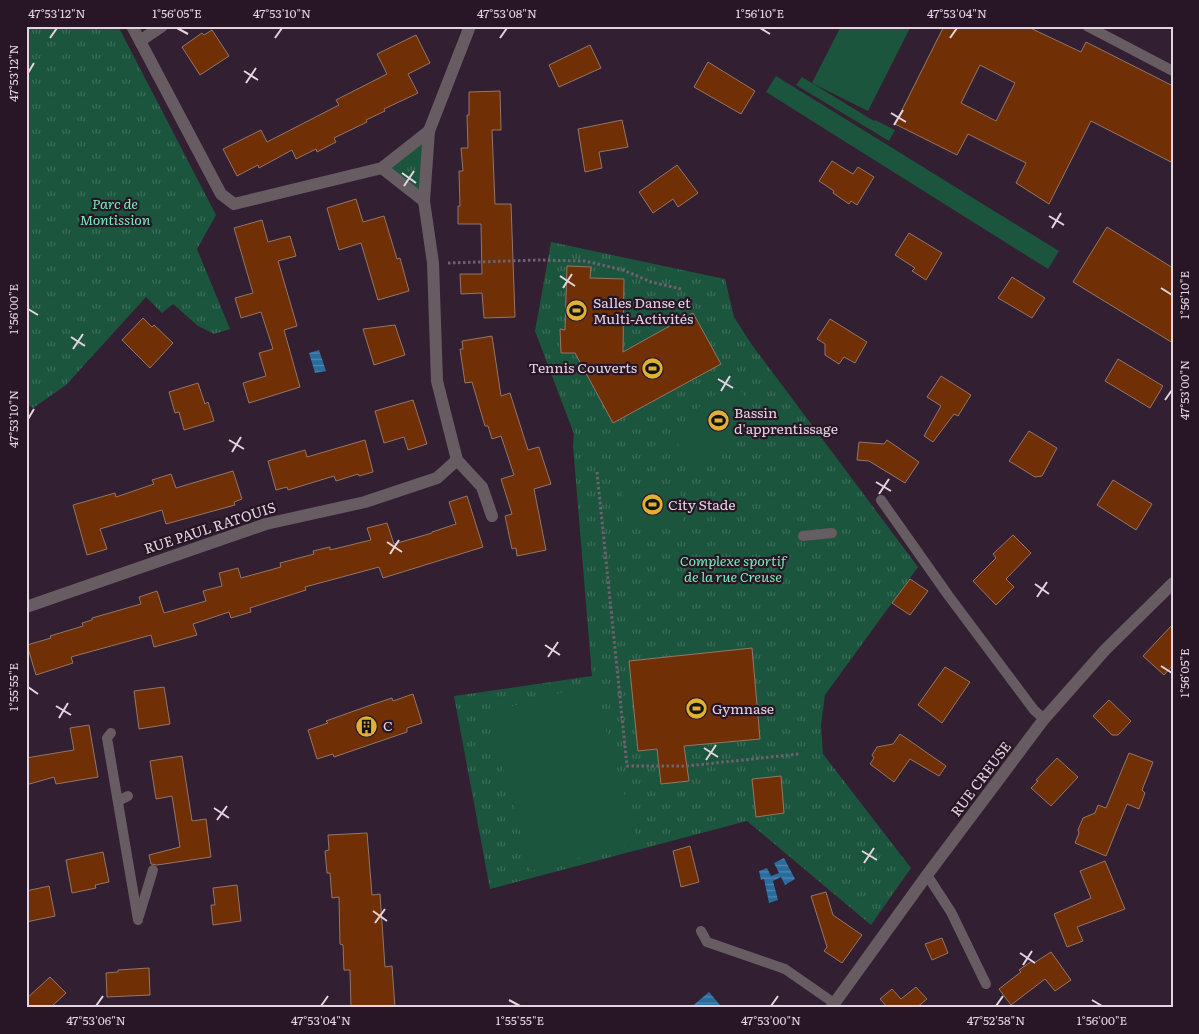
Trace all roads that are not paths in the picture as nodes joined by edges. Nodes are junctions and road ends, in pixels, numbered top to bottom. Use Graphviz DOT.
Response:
graph roads {
  1 [pos="132,26"];
  2 [pos="162,26"];
  3 [pos="470,26"];
  4 [pos="1088,26"];
  5 [pos="140,41"];
  6 [pos="1173,71"];
  7 [pos="430,131"];
  8 [pos="382,168"];
  9 [pos="424,201"];
  10 [pos="457,460"];
  11 [pos="881,500"];
  12 [pos="492,516"];
  13 [pos="832,533"];
  14 [pos="803,536"];
  15 [pos="1173,584"];
  16 [pos="26,607"];
  17 [pos="1044,719"];
  18 [pos="111,733"];
  19 [pos="128,796"];
  20 [pos="118,801"];
  21 [pos="153,870"];
  22 [pos="928,875"];
  23 [pos="701,931"];
  24 [pos="986,984"];
  25 [pos="833,1006"];
  1 -- 5 [label="street"];
  2 -- 5 [label="street"];
  3 -- 7 [label="street"];
  4 -- 6 [label="lane"];
  5 -- 8 [label="street"];
  7 -- 8 [label="street"];
  7 -- 9 [label="street"];
  8 -- 9 [label="street"];
  9 -- 10 [label="street"];
  10 -- 12 [label="street"];
  10 -- 16 [label="street, RUE PAUL RATOUIS"];
  11 -- 17 [label="lane"];
  13 -- 14 [label="lane"];
  15 -- 17 [label="street, RUE CREUSE"];
  17 -- 22 [label="street, RUE CREUSE"];
  18 -- 20 [label="lane"];
  19 -- 20 [label="lane"];
  20 -- 21 [label="lane"];
  22 -- 24 [label="lane"];
  22 -- 25 [label="street, RUE CREUSE"];
  23 -- 25 [label="lane"];
}
